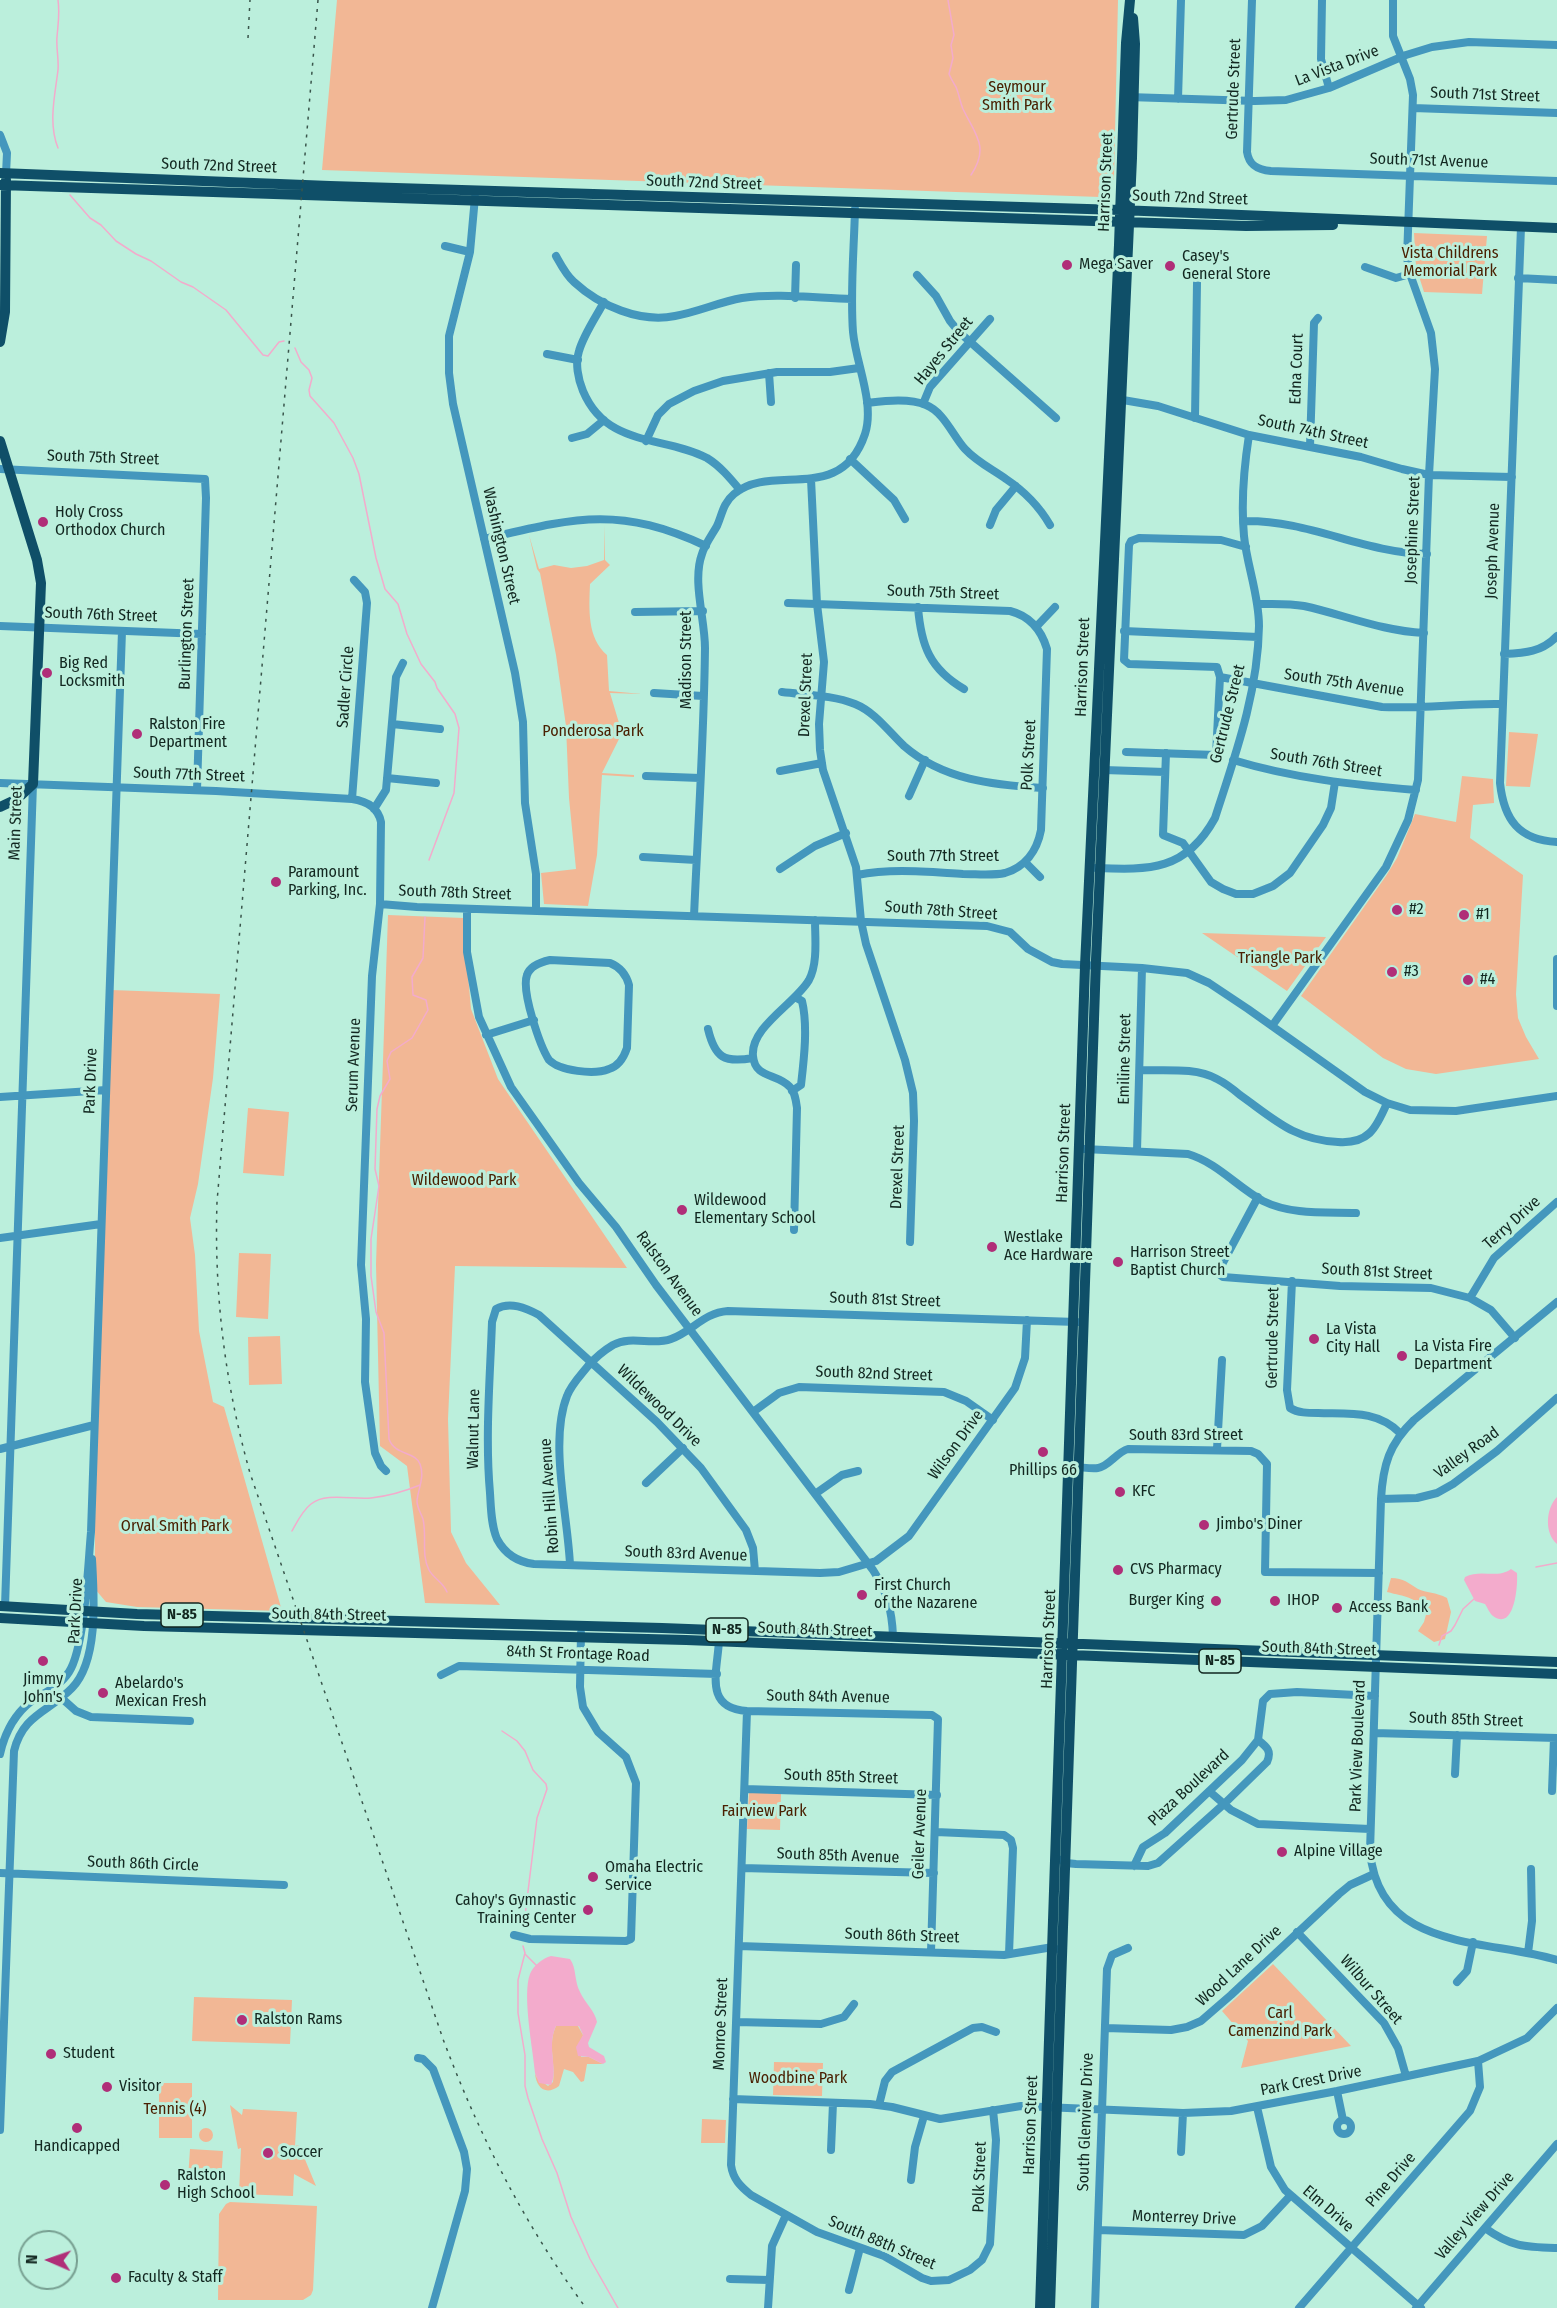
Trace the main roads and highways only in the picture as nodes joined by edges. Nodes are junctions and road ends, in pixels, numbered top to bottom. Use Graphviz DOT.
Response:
graph roads {
  1 [pos="1130,0"];
  2 [pos="3,179"];
  3 [pos="2,212"];
  4 [pos="1125,216"];
  5 [pos="1557,228"];
  6 [pos="3,283"];
  7 [pos="0,342"];
  8 [pos="1116,399"];
  9 [pos="0,441"];
  10 [pos="4,469"];
  11 [pos="0,807"];
  12 [pos="1095,868"];
  13 [pos="3,1606"];
  14 [pos="0,1618"];
  15 [pos="272,1624"];
  16 [pos="581,1632"];
  17 [pos="893,1636"];
  18 [pos="828,1645"];
  19 [pos="1068,1649"];
  20 [pos="1376,1661"];
  21 [pos="1557,1662"];
  22 [pos="1557,1674"];
  23 [pos="1058,1950"];
  24 [pos="1052,2107"];
  25 [pos="1040,2308"];
  26 [pos="1050,2308"];
  1 -- 4 [label="main road, Harrison Street"];
  2 -- 3 [label="main road"];
  2 -- 4 [label="main road, South 72nd Street"];
  3 -- 6 [label="main road"];
  4 -- 5 [label="main road, South 72nd Street"];
  4 -- 8 [label="main road, Harrison Street"];
  6 -- 7 [label="main road"];
  8 -- 12 [label="main road, Harrison Street"];
  8 -- 12 [label="main road, Harrison Street"];
  9 -- 10 [label="main road, Main Street"];
  10 -- 11 [label="main road, Main Street"];
  12 -- 19 [label="main road, Harrison Street"];
  13 -- 15 [label="main road, South 84th Street / N-85"];
  14 -- 15 [label="main road, South 84th Street / N-85"];
  15 -- 16 [label="main road, South 84th Street / N-85"];
  16 -- 17 [label="main road, South 84th Street / N-85"];
  16 -- 18 [label="main road, South 84th Street / N-85"];
  17 -- 18 [label="main road"];
  17 -- 19 [label="main road, South 84th Street / N-85"];
  18 -- 19 [label="main road, South 84th Street / N-85"];
  19 -- 20 [label="main road, South 84th Street / N-85"];
  19 -- 23 [label="main road, Harrison Street"];
  19 -- 23 [label="main road, Harrison Street"];
  20 -- 21 [label="main road, South 84th Street / N-85"];
  20 -- 22 [label="main road, South 84th Street / N-85"];
  23 -- 24 [label="main road, Harrison Street"];
  24 -- 25 [label="main road, Harrison Street"];
  24 -- 26 [label="main road, Harrison Street"];
}
